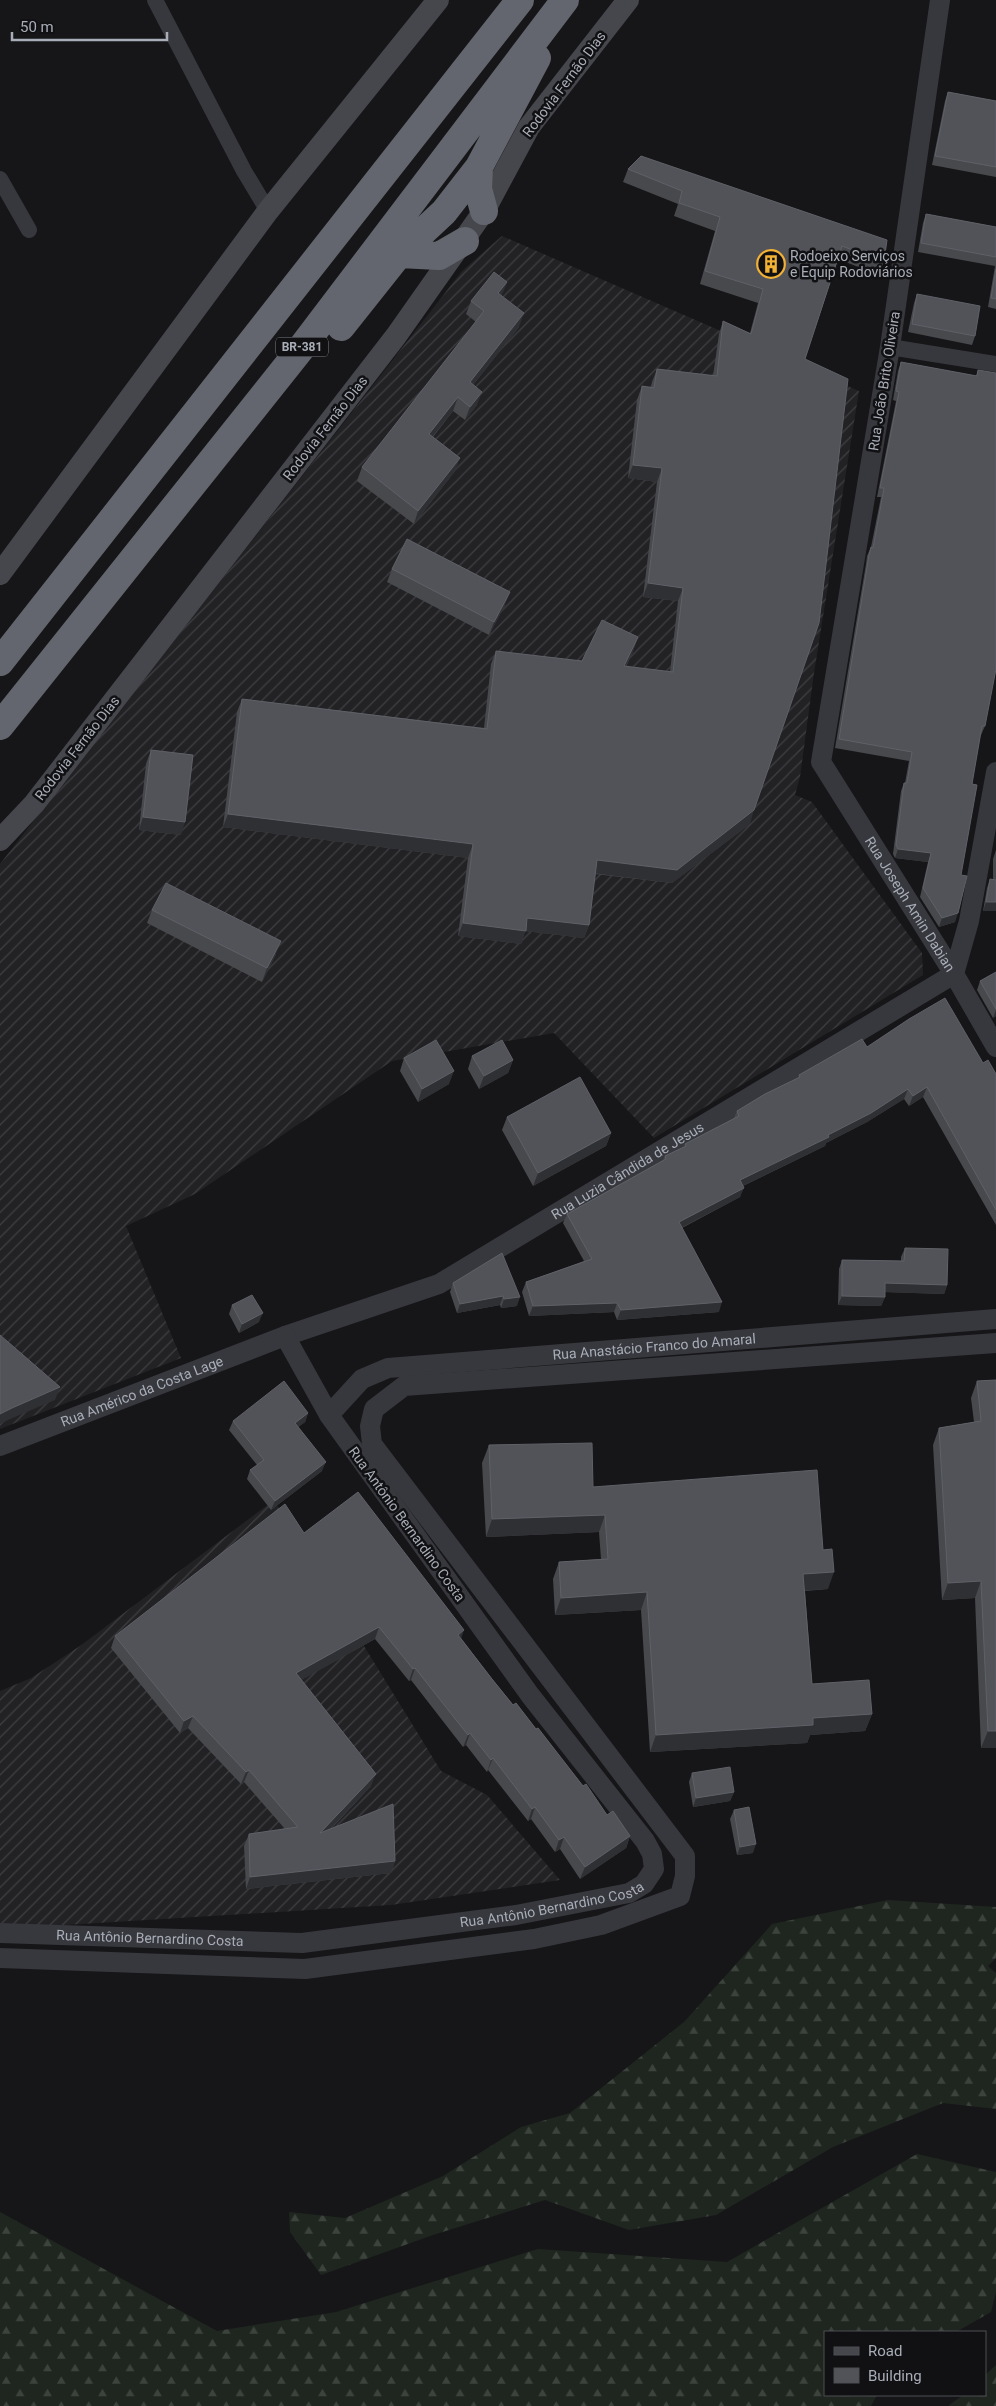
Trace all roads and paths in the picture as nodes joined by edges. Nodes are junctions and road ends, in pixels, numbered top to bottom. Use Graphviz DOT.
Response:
graph roads {
  1 [pos="155,0"];
  2 [pos="438,0"];
  3 [pos="520,0"];
  4 [pos="628,0"];
  5 [pos="940,0"];
  6 [pos="559,9"];
  7 [pos="479,167"];
  8 [pos="0,179"];
  9 [pos="268,211"];
  10 [pos="484,211"];
  11 [pos="29,230"];
  12 [pos="465,241"];
  13 [pos="399,254"];
  14 [pos="890,347"];
  15 [pos="299,351"];
  16 [pos="996,364"];
  17 [pos="1,573"];
  18 [pos="0,662"];
  19 [pos="0,726"];
  20 [pos="821,762"];
  21 [pos="996,772"];
  22 [pos="0,840"];
  23 [pos="954,974"];
  24 [pos="996,1047"];
  25 [pos="996,1319"];
  26 [pos="285,1336"];
  27 [pos="996,1342"];
  28 [pos="329,1415"];
  29 [pos="372,1444"];
  30 [pos="0,1446"];
  31 [pos="550,1678"];
  32 [pos="530,1695"];
  33 [pos="0,1933"];
  34 [pos="0,1958"];
  1 -- 9 [label="street"];
  2 -- 9 [label="main road"];
  3 -- 18 [label="highway, BR-381"];
  4 -- 10 [label="main road, Rodovia Fernão Dias"];
  5 -- 14 [label="street, Rua João Brito Oliveira"];
  6 -- 7 [label="highway"];
  6 -- 15 [label="highway, BR-381"];
  7 -- 10 [label="highway"];
  7 -- 13 [label="highway"];
  8 -- 11 [label="street"];
  9 -- 17 [label="main road"];
  10 -- 12 [label="main road, Rodovia Fernão Dias"];
  12 -- 13 [label="highway"];
  12 -- 22 [label="main road, Rodovia Fernão Dias"];
  13 -- 15 [label="highway"];
  14 -- 16 [label="street"];
  14 -- 20 [label="street, Rua João Brito Oliveira"];
  15 -- 19 [label="highway, BR-381"];
  20 -- 23 [label="street, Rua Joseph Amin Dabian"];
  21 -- 23 [label="street"];
  23 -- 24 [label="street, Rua Joseph Amin Dabian"];
  23 -- 26 [label="street, Rua Luzia Cândida de Jesus"];
  25 -- 28 [label="street, Rua Anastácio Franco do Amaral"];
  26 -- 28 [label="street, Rua Antônio Bernardino Costa"];
  26 -- 30 [label="street, Rua Américo da Costa Lage"];
  27 -- 29 [label="street, Rua Anastácio Franco do Amaral"];
  28 -- 32 [label="street, Rua Antônio Bernardino Costa"];
  29 -- 31 [label="street, Rua Antônio Bernardino Costa"];
  31 -- 32 [label="street"];
  31 -- 34 [label="street, Rua Antônio Bernardino Costa"];
  32 -- 33 [label="street, Rua Antônio Bernardino Costa"];
}
